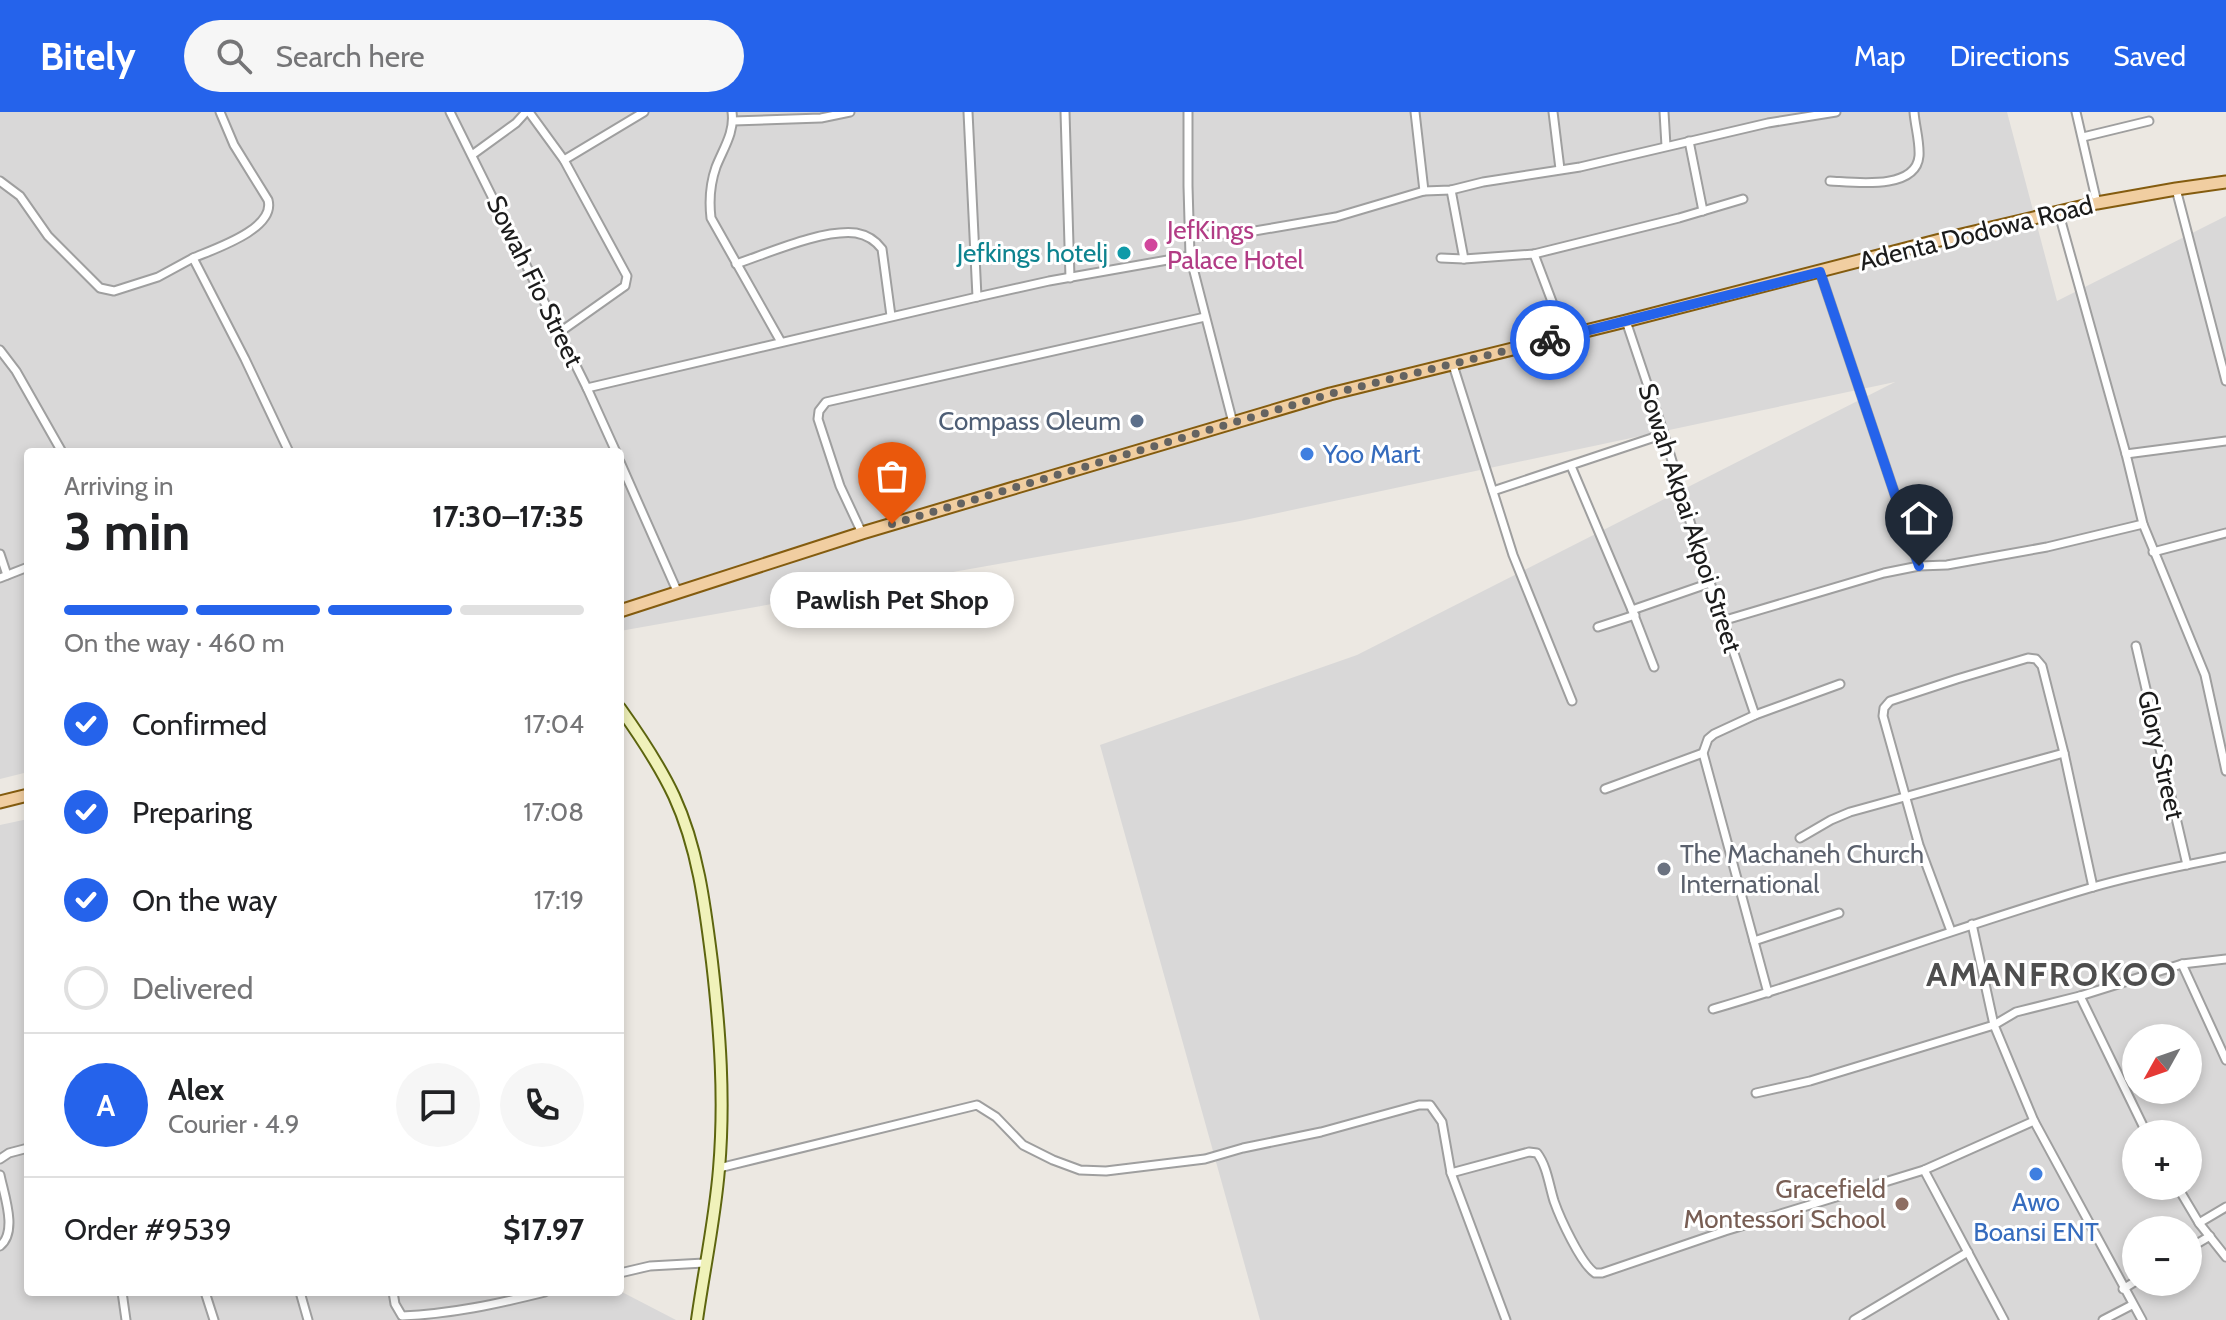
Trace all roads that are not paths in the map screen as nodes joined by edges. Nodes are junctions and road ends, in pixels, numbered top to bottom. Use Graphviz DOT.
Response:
graph roads {
  1 [pos="220,112"];
  2 [pos="450,112"];
  3 [pos="527,112"];
  4 [pos="644,112"];
  5 [pos="850,112"];
  6 [pos="968,112"];
  7 [pos="1065,112"];
  8 [pos="1188,112"];
  9 [pos="1415,112"];
  10 [pos="1553,112"];
  11 [pos="1664,112"];
  12 [pos="1829,112"];
  13 [pos="1836,112"];
  14 [pos="1914,112"];
  15 [pos="2076,112"];
  16 [pos="732,116"];
  17 [pos="2149,121"];
  18 [pos="2083,137"];
  19 [pos="1689,141"];
  20 [pos="1666,146"];
  21 [pos="472,155"];
  22 [pos="564,160"];
  23 [pos="1560,169"];
  24 [pos="0,181"];
  25 [pos="1830,181"];
  26 [pos="2226,182"];
  27 [pos="2176,189"];
  28 [pos="1451,190"];
  29 [pos="1424,191"];
  30 [pos="1743,199"];
  31 [pos="2097,203"];
  32 [pos="1703,211"];
  33 [pos="2059,214"];
  34 [pos="1190,236"];
  35 [pos="1534,254"];
  36 [pos="1190,256"];
  37 [pos="193,258"];
  38 [pos="1441,258"];
  39 [pos="1464,259"];
  40 [pos="736,264"];
  41 [pos="1820,272"];
  42 [pos="1070,278"];
  43 [pos="977,297"];
  44 [pos="891,316"];
  45 [pos="1205,317"];
  46 [pos="1626,321"];
  47 [pos="560,332"];
  48 [pos="1565,336"];
  49 [pos="781,342"];
  50 [pos="0,350"];
  51 [pos="1453,365"];
  52 [pos="2226,381"];
  53 [pos="587,388"];
  54 [pos="1233,423"];
  55 [pos="1664,434"];
  56 [pos="2226,441"];
  57 [pos="60,448"];
  58 [pos="287,448"];
  59 [pos="614,448"];
  60 [pos="2126,454"];
  61 [pos="1571,466"];
  62 [pos="624,471"];
  63 [pos="1493,491"];
  64 [pos="2143,524"];
  65 [pos="862,533"];
  66 [pos="2226,533"];
  67 [pos="2153,552"];
  68 [pos="0,554"];
  69 [pos="1919,566"];
  70 [pos="24,569"];
  71 [pos="4,577"];
  72 [pos="1710,583"];
  73 [pos="678,593"];
  74 [pos="624,610"];
  75 [pos="1634,613"];
  76 [pos="1722,621"];
  77 [pos="1598,627"];
  78 [pos="2136,646"];
  79 [pos="1654,667"];
  80 [pos="1840,684"];
  81 [pos="1572,701"];
  82 [pos="624,714"];
  83 [pos="1755,715"];
  84 [pos="1703,753"];
  85 [pos="2064,753"];
  86 [pos="2226,771"];
  87 [pos="1605,789"];
  88 [pos="24,796"];
  89 [pos="1904,797"];
  90 [pos="0,801"];
  91 [pos="1800,838"];
  92 [pos="2226,857"];
  93 [pos="2187,865"];
  94 [pos="2093,887"];
  95 [pos="1839,913"];
  96 [pos="1972,924"];
  97 [pos="1951,931"];
  98 [pos="1754,941"];
  99 [pos="2226,959"];
  100 [pos="2182,964"];
  101 [pos="1768,993"];
  102 [pos="2080,996"];
  103 [pos="1713,1009"];
  104 [pos="1994,1025"];
  105 [pos="2226,1060"];
  106 [pos="1756,1093"];
  107 [pos="2140,1120"];
  108 [pos="2034,1121"];
  109 [pos="24,1149"];
  110 [pos="0,1159"];
  111 [pos="719,1168"];
  112 [pos="1924,1170"];
  113 [pos="1451,1173"];
  114 [pos="0,1175"];
  115 [pos="2226,1207"];
  116 [pos="2202,1221"];
  117 [pos="2202,1227"];
  118 [pos="2210,1236"];
  119 [pos="2202,1241"];
  120 [pos="0,1246"];
  121 [pos="1968,1252"];
  122 [pos="2226,1257"];
  123 [pos="704,1263"];
  124 [pos="624,1272"];
  125 [pos="2122,1287"];
  126 [pos="123,1296"];
  127 [pos="206,1296"];
  128 [pos="301,1296"];
  129 [pos="394,1296"];
  130 [pos="505,1296"];
  131 [pos="528,1296"];
  132 [pos="2127,1296"];
  133 [pos="507,1301"];
  134 [pos="2132,1305"];
  135 [pos="126,1320"];
  136 [pos="214,1320"];
  137 [pos="308,1320"];
  138 [pos="697,1320"];
  139 [pos="1506,1320"];
  140 [pos="1854,1320"];
  141 [pos="2004,1320"];
  142 [pos="2103,1320"];
  143 [pos="2142,1320"];
  1 -- 37 [label="street"];
  2 -- 21 [label="street, Sowah Fio Street"];
  3 -- 21 [label="street"];
  3 -- 22 [label="street"];
  4 -- 22 [label="street"];
  5 -- 16 [label="street"];
  6 -- 43 [label="street"];
  7 -- 42 [label="street"];
  8 -- 34 [label="street"];
  9 -- 29 [label="street"];
  10 -- 23 [label="street"];
  11 -- 20 [label="street"];
  12 -- 13 [label="street"];
  12 -- 19 [label="street"];
  14 -- 25 [label="street"];
  15 -- 18 [label="street"];
  16 -- 40 [label="street"];
  17 -- 18 [label="street"];
  18 -- 31 [label="street"];
  19 -- 20 [label="street"];
  19 -- 32 [label="street"];
  20 -- 23 [label="street"];
  21 -- 47 [label="street, Sowah Fio Street"];
  22 -- 47 [label="street"];
  23 -- 28 [label="street"];
  24 -- 37 [label="street"];
  26 -- 27 [label="main road, Adenta Dodowa Road"];
  27 -- 31 [label="main road, Adenta Dodowa Road"];
  27 -- 52 [label="street"];
  28 -- 29 [label="street"];
  28 -- 39 [label="street"];
  29 -- 34 [label="street"];
  30 -- 32 [label="street"];
  31 -- 33 [label="main road, Adenta Dodowa Road"];
  32 -- 35 [label="street"];
  33 -- 41 [label="main road, Adenta Dodowa Road"];
  33 -- 60 [label="street"];
  34 -- 36 [label="street"];
  35 -- 39 [label="street"];
  35 -- 48 [label="street"];
  36 -- 42 [label="street"];
  36 -- 45 [label="street"];
  37 -- 58 [label="street"];
  38 -- 39 [label="street"];
  40 -- 44 [label="street"];
  40 -- 49 [label="street"];
  41 -- 46 [label="main road, Adenta Dodowa Road"];
  41 -- 69 [label="street"];
  42 -- 43 [label="street"];
  43 -- 44 [label="street"];
  44 -- 49 [label="street"];
  45 -- 54 [label="street"];
  45 -- 65 [label="street"];
  46 -- 48 [label="main road, Adenta Dodowa Road"];
  46 -- 55 [label="street, Sowah Akpai Akpoi Street"];
  47 -- 53 [label="street, Sowah Fio Street"];
  48 -- 51 [label="main road, Adenta Dodowa Road"];
  49 -- 53 [label="street"];
  50 -- 57 [label="street"];
  51 -- 54 [label="main road, Adenta Dodowa Road"];
  51 -- 63 [label="street"];
  53 -- 59 [label="street, Sowah Fio Street"];
  54 -- 65 [label="main road, Adenta Dodowa Road"];
  55 -- 61 [label="street"];
  55 -- 72 [label="street, Sowah Akpai Akpoi Street"];
  56 -- 60 [label="street"];
  60 -- 64 [label="street"];
  61 -- 63 [label="street"];
  61 -- 75 [label="street"];
  62 -- 73 [label="street"];
  63 -- 81 [label="street"];
  64 -- 67 [label="street"];
  64 -- 69 [label="street"];
  65 -- 73 [label="main road, Adenta Dodowa Road"];
  66 -- 67 [label="street"];
  67 -- 86 [label="street"];
  68 -- 71 [label="street"];
  69 -- 76 [label="street"];
  70 -- 71 [label="street"];
  72 -- 75 [label="street"];
  72 -- 76 [label="street, Sowah Akpai Akpoi Street"];
  73 -- 74 [label="main road, Adenta Dodowa Road"];
  75 -- 77 [label="street"];
  75 -- 79 [label="street"];
  76 -- 83 [label="street, Sowah Akpai Akpoi Street"];
  78 -- 93 [label="street, Glory Street"];
  80 -- 83 [label="street"];
  82 -- 111 [label="street"];
  83 -- 84 [label="street"];
  84 -- 87 [label="street"];
  84 -- 98 [label="street"];
  85 -- 89 [label="street"];
  85 -- 89 [label="street"];
  85 -- 94 [label="street"];
  88 -- 90 [label="main road"];
  89 -- 91 [label="street"];
  89 -- 97 [label="street"];
  92 -- 93 [label="street"];
  93 -- 94 [label="street"];
  94 -- 96 [label="street"];
  95 -- 98 [label="street"];
  96 -- 97 [label="street"];
  96 -- 104 [label="street"];
  97 -- 101 [label="street"];
  98 -- 101 [label="street"];
  99 -- 100 [label="street"];
  100 -- 102 [label="street"];
  100 -- 105 [label="street"];
  101 -- 103 [label="street"];
  102 -- 104 [label="street"];
  102 -- 107 [label="street"];
  104 -- 106 [label="street"];
  104 -- 108 [label="street"];
  108 -- 112 [label="street"];
  108 -- 125 [label="street"];
  109 -- 110 [label="street"];
  111 -- 113 [label="street"];
  111 -- 123 [label="street"];
  112 -- 113 [label="street"];
  112 -- 121 [label="street"];
  113 -- 139 [label="street"];
  114 -- 120 [label="street"];
  115 -- 116 [label="street"];
  117 -- 118 [label="street"];
  118 -- 119 [label="street"];
  118 -- 122 [label="street"];
  121 -- 140 [label="street"];
  121 -- 141 [label="street"];
  123 -- 124 [label="street"];
  123 -- 138 [label="street"];
  126 -- 135 [label="street"];
  127 -- 136 [label="street"];
  128 -- 137 [label="street"];
  129 -- 133 [label="street"];
  130 -- 133 [label="street"];
  131 -- 133 [label="street"];
  132 -- 134 [label="street"];
  134 -- 142 [label="street"];
  134 -- 143 [label="street"];
}
